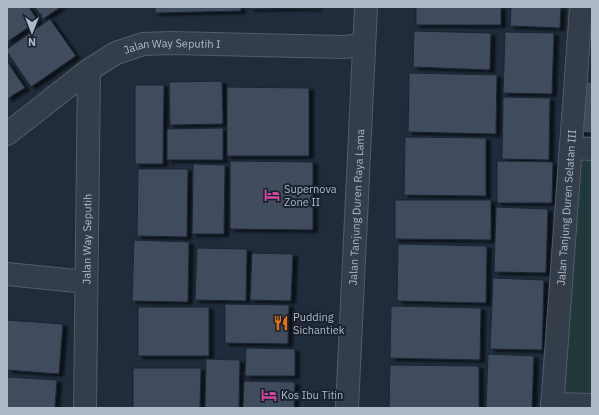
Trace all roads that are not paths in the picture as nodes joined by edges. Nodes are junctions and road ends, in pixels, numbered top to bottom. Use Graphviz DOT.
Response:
graph roads {
  1 [pos="366,7"];
  2 [pos="585,9"];
  3 [pos="364,46"];
  4 [pos="89,70"];
  5 [pos="7,134"];
  6 [pos="582,148"];
  7 [pos="7,274"];
  8 [pos="86,282"];
  9 [pos="592,405"];
  10 [pos="552,406"];
  11 [pos="85,408"];
  12 [pos="347,408"];
  1 -- 3 [label="street, Jalan Tanjung Duren Raya Lama"];
  2 -- 6 [label="street, Jalan Tanjung Duren Selatan III"];
  3 -- 4 [label="street, Jalan Way Seputih I"];
  3 -- 12 [label="street, Jalan Tanjung Duren Raya Lama"];
  4 -- 5 [label="street, Jalan Way Seputih I"];
  4 -- 8 [label="street, Jalan Way Seputih"];
  6 -- 10 [label="street, Jalan Tanjung Duren Selatan III"];
  7 -- 8 [label="street"];
  8 -- 11 [label="street, Jalan Way Seputih"];
  9 -- 10 [label="street"];
}
